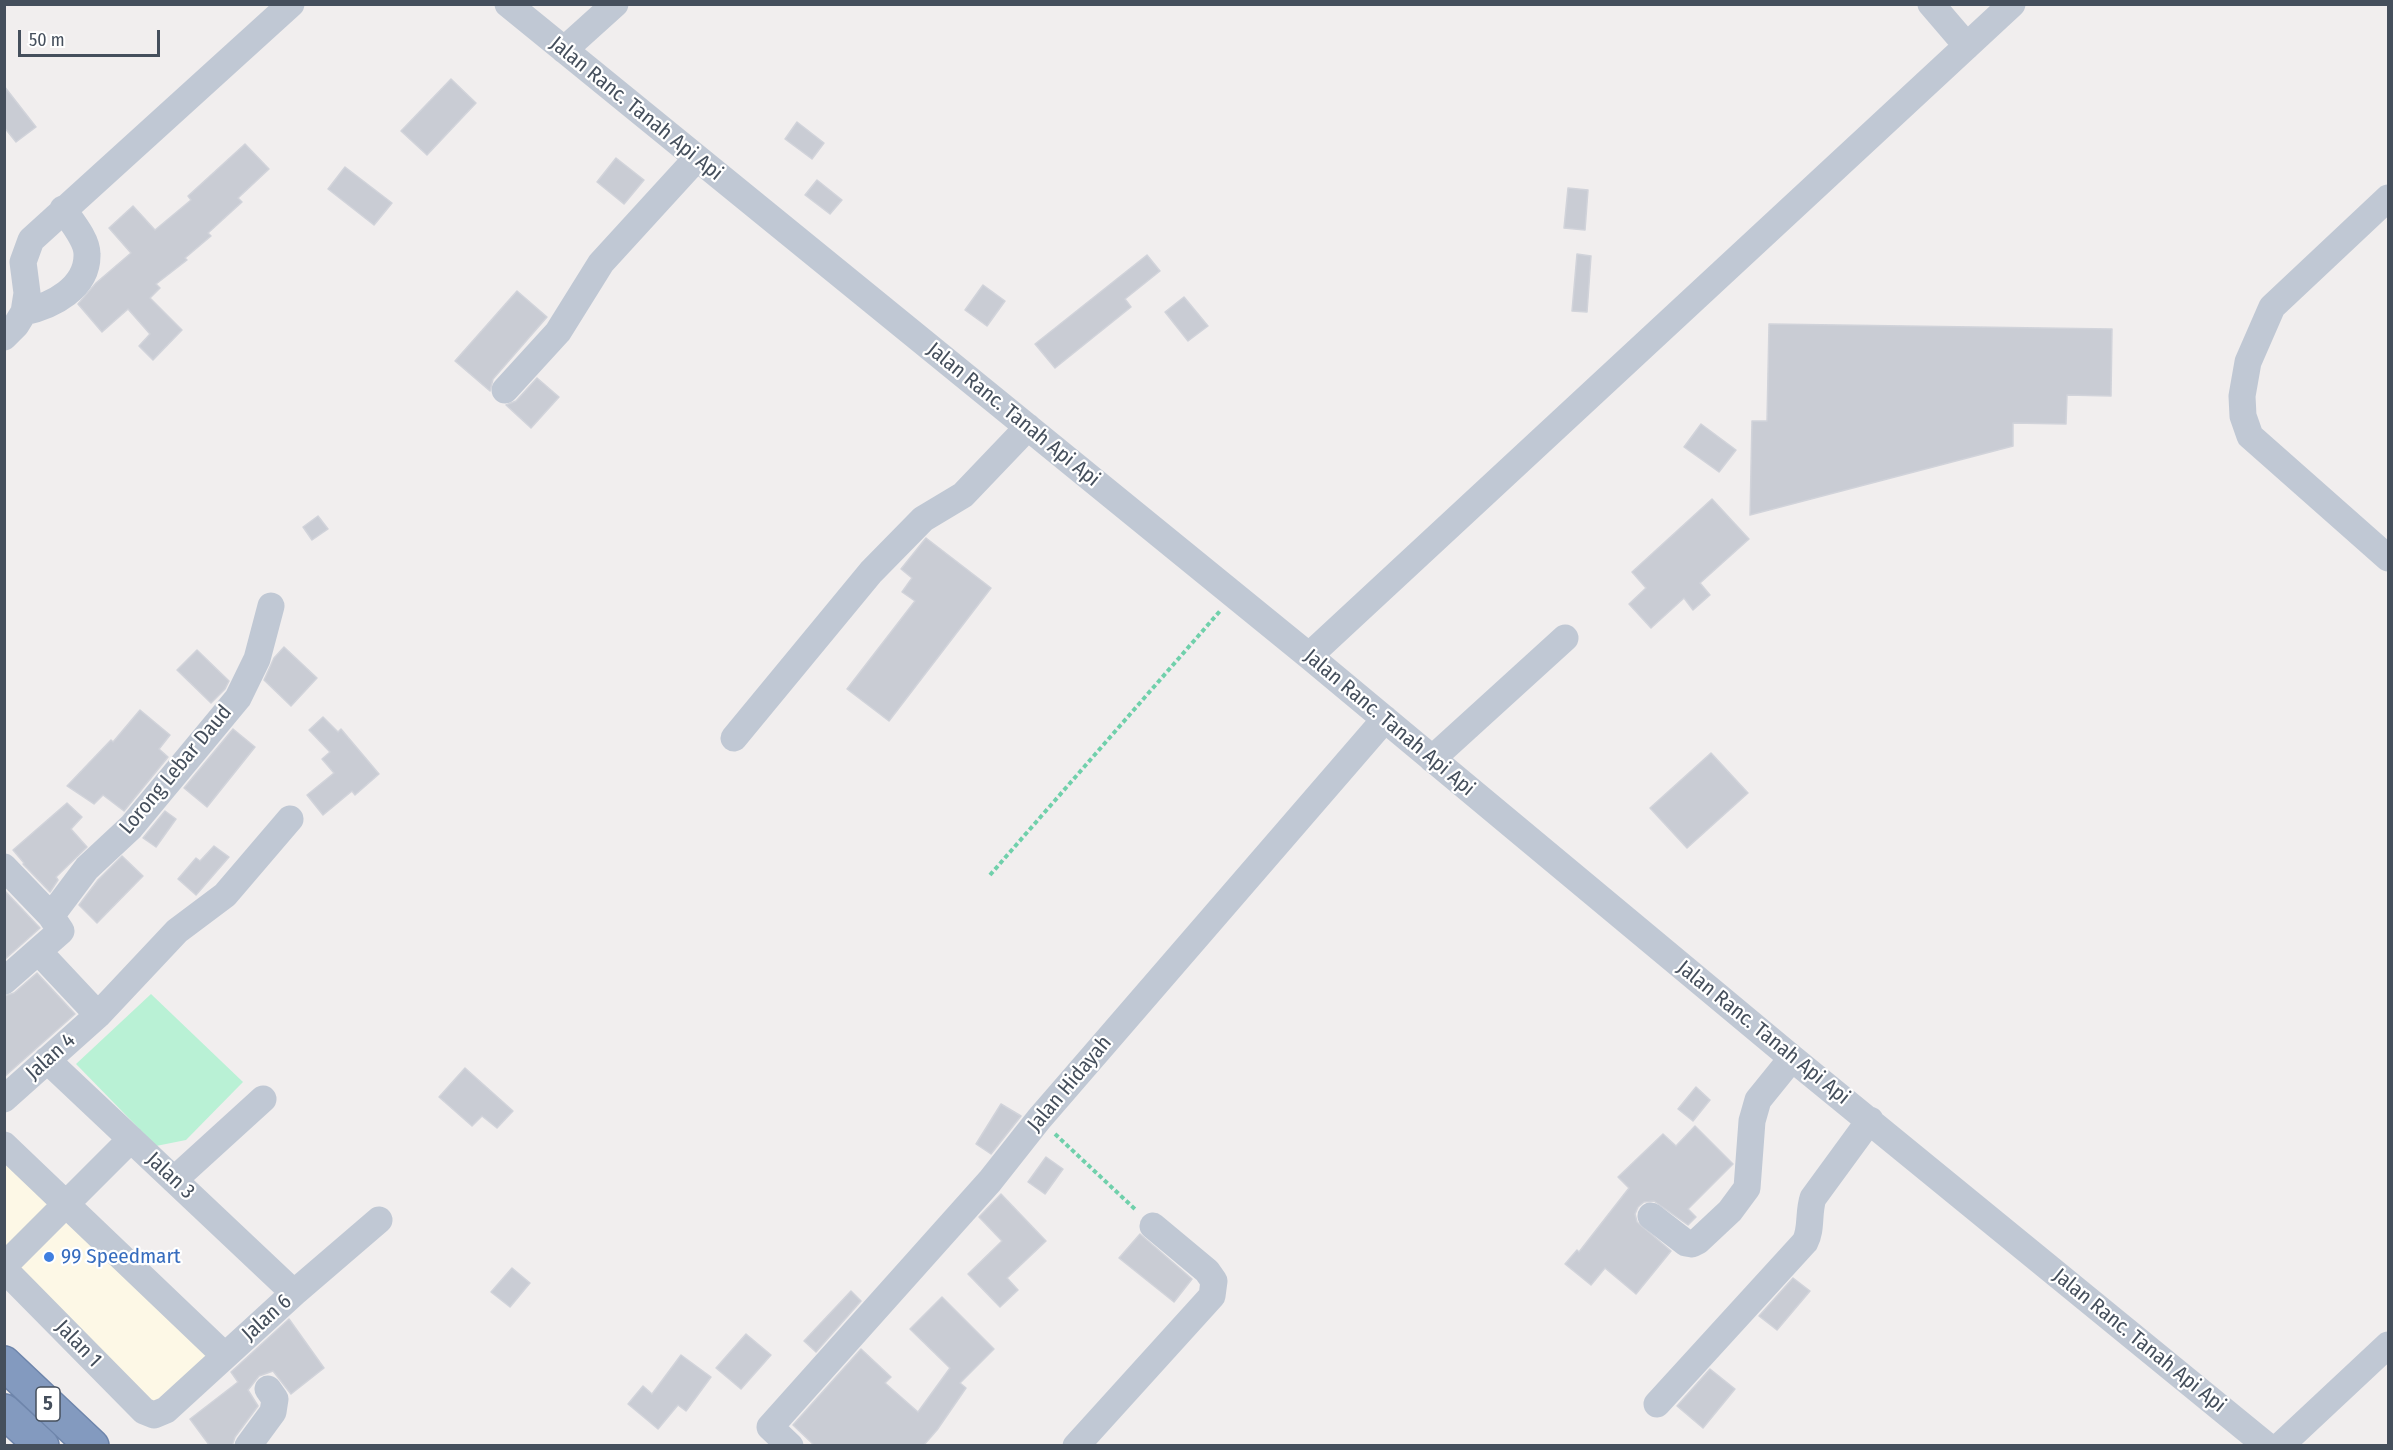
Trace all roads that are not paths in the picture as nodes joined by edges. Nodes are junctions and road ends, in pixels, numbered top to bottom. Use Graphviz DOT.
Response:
graph roads {
  1 [pos="291,4"];
  2 [pos="508,4"];
  3 [pos="615,4"];
  4 [pos="1931,4"];
  5 [pos="2012,4"];
  6 [pos="1967,46"];
  7 [pos="564,50"];
  8 [pos="697,158"];
  9 [pos="2388,198"];
  10 [pos="63,209"];
  11 [pos="24,312"];
  12 [pos="4,336"];
  13 [pos="505,390"];
  14 [pos="1028,427"];
  15 [pos="2388,558"];
  16 [pos="271,606"];
  17 [pos="1565,638"];
  18 [pos="1309,656"];
  19 [pos="1385,719"];
  20 [pos="734,738"];
  21 [pos="1432,759"];
  22 [pos="290,819"];
  23 [pos="5,869"];
  24 [pos="51,916"];
  25 [pos="38,951"];
  26 [pos="4,981"];
  27 [pos="98,1015"];
  28 [pos="1792,1058"];
  29 [pos="47,1059"];
  30 [pos="4,1099"];
  31 [pos="263,1099"];
  32 [pos="1870,1120"];
  33 [pos="131,1139"];
  34 [pos="4,1145"];
  35 [pos="174,1180"];
  36 [pos="66,1204"];
  37 [pos="1651,1216"];
  38 [pos="379,1220"];
  39 [pos="1153,1226"];
  40 [pos="4,1268"];
  41 [pos="294,1293"];
  42 [pos="2388,1345"];
  43 [pos="225,1356"];
  44 [pos="4,1363"];
  45 [pos="268,1389"];
  46 [pos="1657,1404"];
  47 [pos="4,1411"];
  48 [pos="154,1415"];
  49 [pos="763,1436"];
  50 [pos="42,1446"];
  51 [pos="92,1446"];
  52 [pos="248,1446"];
  53 [pos="790,1446"];
  54 [pos="1076,1446"];
  55 [pos="2267,1446"];
  56 [pos="2280,1446"];
  1 -- 10 [label="street"];
  2 -- 7 [label="street, Jalan Ranc. Tanah Api Api"];
  3 -- 7 [label="street"];
  4 -- 6 [label="street"];
  5 -- 6 [label="street"];
  6 -- 18 [label="street"];
  7 -- 8 [label="street, Jalan Ranc. Tanah Api Api"];
  8 -- 13 [label="street"];
  8 -- 14 [label="street, Jalan Ranc. Tanah Api Api"];
  9 -- 15 [label="street"];
  10 -- 11 [label="street"];
  10 -- 11 [label="street"];
  11 -- 12 [label="street"];
  14 -- 18 [label="street, Jalan Ranc. Tanah Api Api"];
  14 -- 20 [label="street"];
  16 -- 24 [label="street, Lorong Lebar Daud"];
  17 -- 21 [label="street"];
  18 -- 19 [label="street, Jalan Ranc. Tanah Api Api"];
  19 -- 21 [label="street, Jalan Ranc. Tanah Api Api"];
  19 -- 49 [label="street, Jalan Hidayah"];
  21 -- 28 [label="street, Jalan Ranc. Tanah Api Api"];
  22 -- 27 [label="street, Jalan 4"];
  23 -- 24 [label="street"];
  24 -- 25 [label="street"];
  25 -- 26 [label="street"];
  25 -- 27 [label="street"];
  27 -- 29 [label="street, Jalan 4"];
  28 -- 32 [label="street, Jalan Ranc. Tanah Api Api"];
  28 -- 37 [label="street"];
  29 -- 30 [label="street, Jalan 4"];
  29 -- 33 [label="street, Jalan 3"];
  31 -- 35 [label="street"];
  32 -- 46 [label="street"];
  32 -- 55 [label="street, Jalan Ranc. Tanah Api Api"];
  33 -- 35 [label="street, Jalan 3"];
  33 -- 36 [label="street"];
  34 -- 36 [label="street"];
  35 -- 41 [label="street, Jalan 3"];
  36 -- 40 [label="street"];
  36 -- 43 [label="street"];
  38 -- 41 [label="street, Jalan 6"];
  39 -- 54 [label="street"];
  40 -- 48 [label="street, Jalan 1"];
  41 -- 43 [label="street, Jalan 6"];
  42 -- 56 [label="street"];
  43 -- 48 [label="street, Jalan 6"];
  44 -- 51 [label="highway, 5"];
  45 -- 52 [label="street"];
  47 -- 50 [label="highway, 5"];
  49 -- 53 [label="street, Jalan Hidayah"];
}
